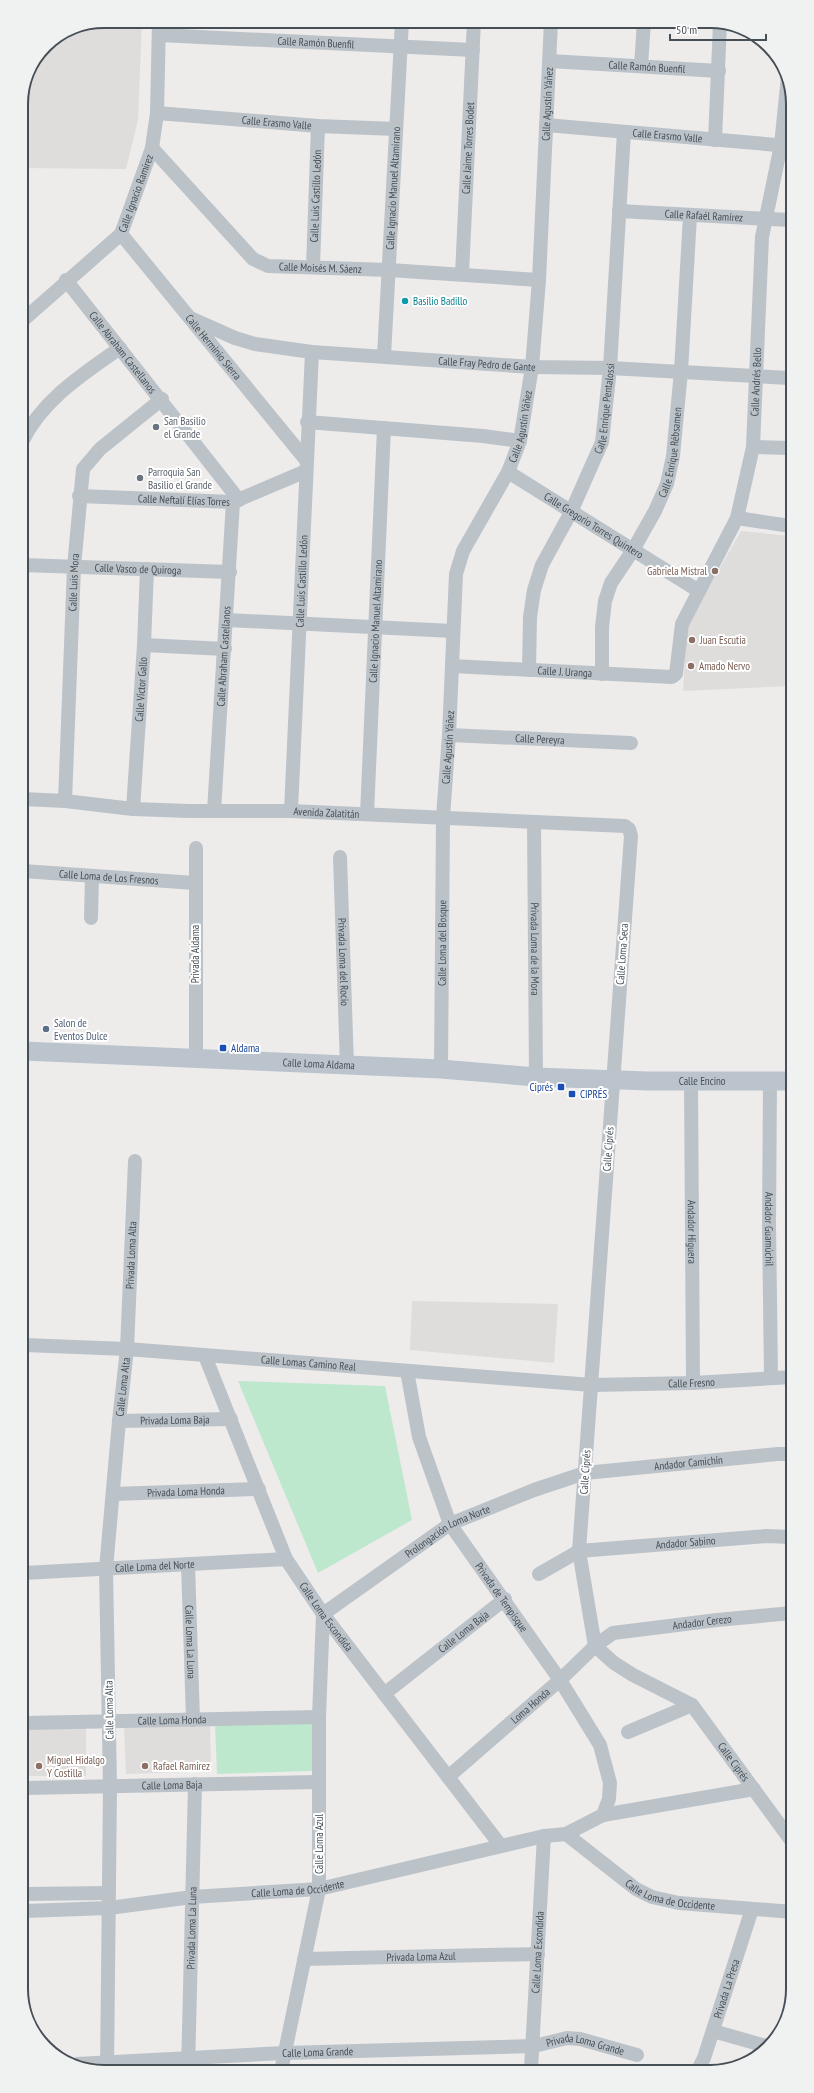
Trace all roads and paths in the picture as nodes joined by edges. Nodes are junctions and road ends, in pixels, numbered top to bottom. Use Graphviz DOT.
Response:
graph roads {
  1 [pos="159,28"];
  2 [pos="401,28"];
  3 [pos="474,28"];
  4 [pos="551,28"];
  5 [pos="644,28"];
  6 [pos="720,28"];
  7 [pos="400,47"];
  8 [pos="473,50"];
  9 [pos="550,61"];
  10 [pos="641,66"];
  11 [pos="719,71"];
  12 [pos="157,113"];
  13 [pos="786,123"];
  14 [pos="546,125"];
  15 [pos="318,126"];
  16 [pos="396,128"];
  17 [pos="624,132"];
  18 [pos="715,140"];
  19 [pos="785,146"];
  20 [pos="152,148"];
  21 [pos="619,211"];
  22 [pos="690,216"];
  23 [pos="765,220"];
  24 [pos="786,220"];
  25 [pos="121,234"];
  26 [pos="313,267"];
  27 [pos="389,270"];
  28 [pos="462,274"];
  29 [pos="66,280"];
  30 [pos="539,280"];
  31 [pos="28,315"];
  32 [pos="190,318"];
  33 [pos="120,348"];
  34 [pos="312,352"];
  35 [pos="384,356"];
  36 [pos="532,367"];
  37 [pos="610,368"];
  38 [pos="681,371"];
  39 [pos="756,376"];
  40 [pos="786,378"];
  41 [pos="162,399"];
  42 [pos="308,422"];
  43 [pos="384,428"];
  44 [pos="28,433"];
  45 [pos="520,440"];
  46 [pos="752,447"];
  47 [pos="786,448"];
  48 [pos="306,465"];
  49 [pos="508,472"];
  50 [pos="79,496"];
  51 [pos="236,501"];
  52 [pos="571,512"];
  53 [pos="737,518"];
  54 [pos="786,525"];
  55 [pos="634,550"];
  56 [pos="28,565"];
  57 [pos="74,567"];
  58 [pos="147,569"];
  59 [pos="230,572"];
  60 [pos="699,591"];
  61 [pos="227,620"];
  62 [pos="299,623"];
  63 [pos="375,627"];
  64 [pos="453,631"];
  65 [pos="144,644"];
  66 [pos="225,649"];
  67 [pos="452,666"];
  68 [pos="529,670"];
  69 [pos="602,674"];
  70 [pos="676,674"];
  71 [pos="449,735"];
  72 [pos="631,743"];
  73 [pos="28,799"];
  74 [pos="65,801"];
  75 [pos="133,809"];
  76 [pos="214,811"];
  77 [pos="291,811"];
  78 [pos="367,814"];
  79 [pos="443,817"];
  80 [pos="534,822"];
  81 [pos="629,829"];
  82 [pos="196,848"];
  83 [pos="340,857"];
  84 [pos="28,871"];
  85 [pos="92,876"];
  86 [pos="195,883"];
  87 [pos="91,918"];
  88 [pos="28,1051"];
  89 [pos="196,1060"];
  90 [pos="346,1066"];
  91 [pos="441,1069"];
  92 [pos="536,1077"];
  93 [pos="613,1080"];
  94 [pos="691,1081"];
  95 [pos="770,1081"];
  96 [pos="786,1081"];
  97 [pos="135,1162"];
  98 [pos="28,1345"];
  99 [pos="127,1349"];
  100 [pos="205,1356"];
  101 [pos="407,1371"];
  102 [pos="771,1377"];
  103 [pos="786,1377"];
  104 [pos="693,1383"];
  105 [pos="592,1385"];
  106 [pos="231,1419"];
  107 [pos="119,1421"];
  108 [pos="786,1454"];
  109 [pos="585,1473"];
  110 [pos="258,1489"];
  111 [pos="113,1494"];
  112 [pos="450,1524"];
  113 [pos="786,1537"];
  114 [pos="579,1551"];
  115 [pos="286,1559"];
  116 [pos="188,1564"];
  117 [pos="106,1569"];
  118 [pos="28,1573"];
  119 [pos="539,1574"];
  120 [pos="505,1599"];
  121 [pos="323,1614"];
  122 [pos="786,1614"];
  123 [pos="612,1633"];
  124 [pos="595,1646"];
  125 [pos="560,1680"];
  126 [pos="384,1694"];
  127 [pos="692,1705"];
  128 [pos="319,1717"];
  129 [pos="193,1720"];
  130 [pos="109,1722"];
  131 [pos="28,1723"];
  132 [pos="628,1732"];
  133 [pos="448,1777"];
  134 [pos="318,1782"];
  135 [pos="195,1784"];
  136 [pos="110,1787"];
  137 [pos="28,1788"];
  138 [pos="754,1789"];
  139 [pos="603,1815"];
  140 [pos="786,1833"];
  141 [pos="566,1834"];
  142 [pos="544,1836"];
  143 [pos="501,1846"];
  144 [pos="318,1890"];
  145 [pos="110,1893"];
  146 [pos="28,1894"];
  147 [pos="192,1896"];
  148 [pos="109,1908"];
  149 [pos="752,1909"];
  150 [pos="28,1911"];
  151 [pos="786,1911"];
  152 [pos="538,1954"];
  153 [pos="304,1959"];
  154 [pos="713,2031"];
  155 [pos="762,2045"];
  156 [pos="534,2046"];
  157 [pos="284,2053"];
  158 [pos="637,2055"];
  159 [pos="107,2065"];
  160 [pos="188,2065"];
  161 [pos="282,2065"];
  162 [pos="532,2065"];
  163 [pos="700,2065"];
  1 -- 7 [label="street, Calle Ramón Buenfil"];
  1 -- 12 [label="street, Calle Ignacio Ramírez"];
  2 -- 7 [label="street, Calle Ignacio Manuel Altamirano"];
  3 -- 8 [label="street, Calle Jaime Torres Bodet"];
  4 -- 9 [label="street, Calle Agustín Yáñez"];
  5 -- 10 [label="street"];
  6 -- 11 [label="street"];
  7 -- 8 [label="street, Calle Ramón Buenfil"];
  7 -- 16 [label="street, Calle Ignacio Manuel Altamirano"];
  8 -- 28 [label="street, Calle Jaime Torres Bodet"];
  9 -- 10 [label="street, Calle Ramón Buenfil"];
  9 -- 14 [label="street, Calle Agustín Yáñez"];
  10 -- 11 [label="street, Calle Ramón Buenfil"];
  11 -- 18 [label="street"];
  12 -- 15 [label="street, Calle Erasmo Valle"];
  12 -- 20 [label="street, Calle Ignacio Ramírez"];
  13 -- 19 [label="street, Calle Andrés Bello"];
  14 -- 17 [label="street, Calle Erasmo Valle"];
  14 -- 30 [label="street, Calle Agustín Yáñez"];
  15 -- 16 [label="street, Calle Erasmo Valle"];
  15 -- 26 [label="street, Calle Luis Castillo Ledón"];
  16 -- 27 [label="street, Calle Ignacio Manuel Altamirano"];
  17 -- 18 [label="street, Calle Erasmo Valle"];
  17 -- 21 [label="street, Calle Enrique Pentalossi"];
  18 -- 19 [label="street, Calle Erasmo Valle"];
  19 -- 23 [label="street, Calle Andrés Bello"];
  20 -- 25 [label="street, Calle Ignacio Ramírez"];
  20 -- 26 [label="street, Calle Moisés M. Sáenz"];
  21 -- 22 [label="street, Calle Rafaél Ramírez"];
  21 -- 37 [label="street, Calle Enrique Pentalossi"];
  22 -- 23 [label="street, Calle Rafaél Ramírez"];
  22 -- 38 [label="street, Calle Enrique Rébsamen"];
  23 -- 24 [label="street, Calle Rafaél Ramírez"];
  23 -- 39 [label="street, Calle Andrés Bello"];
  25 -- 29 [label="street, Calle Ignacio Ramírez"];
  25 -- 32 [label="street, Calle Herminio Sierra"];
  26 -- 27 [label="street, Calle Moisés M. Sáenz"];
  27 -- 28 [label="street, Calle Moisés M. Sáenz"];
  27 -- 35 [label="street, Calle Ignacio Manuel Altamirano"];
  28 -- 30 [label="street, Calle Moisés M. Sáenz"];
  29 -- 31 [label="street, Calle Ignacio Ramírez"];
  29 -- 33 [label="street, Calle Abraham Castellanos"];
  30 -- 36 [label="street, Calle Agustín Yáñez"];
  32 -- 34 [label="street, Calle Fray Pedro de Gante"];
  32 -- 48 [label="street, Calle Herminio Sierra"];
  33 -- 41 [label="street, Calle Abraham Castellanos"];
  33 -- 44 [label="street"];
  34 -- 35 [label="street, Calle Fray Pedro de Gante"];
  34 -- 42 [label="street, Calle Luis Castillo Ledón"];
  35 -- 36 [label="street, Calle Fray Pedro de Gante"];
  36 -- 37 [label="street, Calle Fray Pedro de Gante"];
  36 -- 45 [label="street, Calle Agustín Yáñez"];
  37 -- 38 [label="street, Calle Fray Pedro de Gante"];
  37 -- 52 [label="street, Calle Enrique Pentalossi"];
  38 -- 39 [label="street, Calle Fray Pedro de Gante"];
  38 -- 55 [label="street, Calle Enrique Rébsamen"];
  39 -- 40 [label="street, Calle Fray Pedro de Gante"];
  39 -- 46 [label="street, Calle Andrés Bello"];
  41 -- 50 [label="street, Calle Luis Mora"];
  41 -- 51 [label="street, Calle Abraham Castellanos"];
  42 -- 43 [label="street"];
  42 -- 48 [label="street, Calle Luis Castillo Ledón"];
  43 -- 45 [label="street"];
  43 -- 63 [label="street, Calle Ignacio Manuel Altamirano"];
  45 -- 49 [label="street, Calle Agustín Yáñez"];
  46 -- 47 [label="street"];
  46 -- 53 [label="street, Calle Andrés Bello"];
  48 -- 51 [label="street, Calle Neftalí Elías Torres"];
  48 -- 62 [label="street, Calle Luis Castillo Ledón"];
  49 -- 52 [label="street, Calle Gregorio Torres Quintero"];
  49 -- 64 [label="street, Calle Agustín Yáñez"];
  50 -- 51 [label="street, Calle Neftalí Elías Torres"];
  50 -- 57 [label="street, Calle Luis Mora"];
  51 -- 59 [label="street, Calle Abraham Castellanos"];
  52 -- 55 [label="street, Calle Gregorio Torres Quintero"];
  52 -- 68 [label="street, Calle Enrique Pentalossi"];
  53 -- 54 [label="street"];
  53 -- 60 [label="street, Calle Andrés Bello"];
  55 -- 60 [label="street, Calle Gregorio Torres Quintero"];
  55 -- 69 [label="street, Calle Enrique Rébsamen"];
  56 -- 57 [label="street, Calle Vasco de Quiroga"];
  57 -- 58 [label="street, Calle Vasco de Quiroga"];
  57 -- 74 [label="street, Calle Luis Mora"];
  58 -- 59 [label="street, Calle Vasco de Quiroga"];
  58 -- 65 [label="street, Calle Víctor Gallo"];
  59 -- 61 [label="street, Calle Abraham Castellanos"];
  60 -- 70 [label="street, Calle Andrés Bello"];
  61 -- 62 [label="street"];
  61 -- 66 [label="street, Calle Abraham Castellanos"];
  62 -- 63 [label="street"];
  62 -- 77 [label="street, Calle Luis Castillo Ledón"];
  63 -- 64 [label="street"];
  63 -- 78 [label="street, Calle Ignacio Manuel Altamirano"];
  64 -- 67 [label="street, Calle Agustín Yáñez"];
  65 -- 66 [label="street"];
  65 -- 75 [label="street, Calle Víctor Gallo"];
  66 -- 76 [label="street, Calle Abraham Castellanos"];
  67 -- 68 [label="street, Calle J. Uranga"];
  67 -- 71 [label="street, Calle Agustín Yáñez"];
  68 -- 69 [label="street, Calle J. Uranga"];
  69 -- 70 [label="street, Calle J. Uranga"];
  71 -- 72 [label="street, Calle Pereyra"];
  71 -- 79 [label="street, Calle Agustín Yáñez"];
  73 -- 74 [label="street, Avenida Zalatitán"];
  74 -- 75 [label="street, Avenida Zalatitán"];
  75 -- 76 [label="street, Avenida Zalatitán"];
  76 -- 77 [label="street, Avenida Zalatitán"];
  77 -- 78 [label="street, Avenida Zalatitán"];
  78 -- 79 [label="street, Avenida Zalatitán"];
  79 -- 80 [label="street, Avenida Zalatitán"];
  79 -- 91 [label="street, Calle Loma del Bosque"];
  80 -- 81 [label="street, Avenida Zalatitán"];
  80 -- 92 [label="street, Privada Loma de la Mora"];
  81 -- 93 [label="street, Calle Loma Seca"];
  82 -- 86 [label="street, Privada Aldama"];
  83 -- 90 [label="street, Privada Loma del Rocio"];
  84 -- 85 [label="street, Calle Loma de Los Fresnos"];
  85 -- 86 [label="street, Calle Loma de Los Fresnos"];
  85 -- 87 [label="street"];
  86 -- 89 [label="street, Privada Aldama"];
  88 -- 89 [label="street, Calle Loma Aldama"];
  89 -- 90 [label="street, Calle Loma Aldama"];
  90 -- 91 [label="street, Calle Loma Aldama"];
  91 -- 92 [label="street, Calle Loma Aldama"];
  92 -- 93 [label="street, Calle Loma Aldama"];
  93 -- 94 [label="street, Calle Encino"];
  93 -- 105 [label="street, Calle Ciprés"];
  94 -- 95 [label="street, Calle Encino"];
  94 -- 104 [label="street, Andador Higuera"];
  95 -- 96 [label="street, Calle Encino"];
  95 -- 102 [label="street, Andador Guamúchil"];
  97 -- 99 [label="street, Privada Loma Alta"];
  98 -- 99 [label="street, Calle Lomas Camino Real"];
  99 -- 100 [label="street, Calle Lomas Camino Real"];
  99 -- 107 [label="street, Calle Loma Alta"];
  100 -- 101 [label="street, Calle Lomas Camino Real"];
  100 -- 106 [label="street, Calle Loma Escondida"];
  101 -- 105 [label="street, Calle Lomas Camino Real"];
  101 -- 112 [label="street, Privada de Tempisque"];
  102 -- 103 [label="street, Calle Fresno"];
  102 -- 104 [label="street, Calle Fresno"];
  104 -- 105 [label="street, Calle Fresno"];
  105 -- 109 [label="street, Calle Ciprés"];
  106 -- 107 [label="street, Privada Loma Baja"];
  106 -- 110 [label="street, Calle Loma Escondida"];
  107 -- 111 [label="street, Calle Loma Alta"];
  108 -- 109 [label="street, Andador Camichín"];
  109 -- 112 [label="street, Prolongación Loma Norte"];
  109 -- 114 [label="street, Calle Ciprés"];
  110 -- 111 [label="street, Privada Loma Honda"];
  110 -- 115 [label="street, Calle Loma Escondida"];
  111 -- 117 [label="street, Calle Loma Alta"];
  112 -- 120 [label="street, Privada de Tempisque"];
  112 -- 121 [label="street, Prolongación Loma Norte"];
  113 -- 114 [label="street, Andador Sabino"];
  114 -- 119 [label="street"];
  114 -- 124 [label="street, Calle Ciprés"];
  115 -- 116 [label="street, Calle Loma del Norte"];
  115 -- 121 [label="street, Calle Loma Escondida"];
  116 -- 117 [label="street, Calle Loma del Norte"];
  116 -- 129 [label="street, Calle Loma La Luna"];
  117 -- 118 [label="street, Calle Loma del Norte"];
  117 -- 130 [label="street, Calle Loma Alta"];
  120 -- 125 [label="street, Privada de Tempisque"];
  120 -- 126 [label="street, Calle Loma Baja"];
  121 -- 126 [label="street, Calle Loma Escondida"];
  121 -- 128 [label="street, Calle Loma Azul"];
  122 -- 123 [label="street, Andador Cerezo"];
  123 -- 124 [label="street, Loma Honda"];
  124 -- 125 [label="street, Loma Honda"];
  124 -- 127 [label="street, Calle Ciprés"];
  125 -- 133 [label="street, Loma Honda"];
  125 -- 139 [label="street, Privada de Tempisque"];
  126 -- 133 [label="street, Calle Loma Escondida"];
  127 -- 132 [label="street"];
  127 -- 138 [label="street, Calle Ciprés"];
  128 -- 129 [label="street, Calle Loma Honda"];
  128 -- 134 [label="street, Calle Loma Azul"];
  129 -- 130 [label="street, Calle Loma Honda"];
  130 -- 131 [label="street, Calle Loma Honda"];
  130 -- 136 [label="street, Calle Loma Alta"];
  133 -- 143 [label="street, Calle Loma Escondida"];
  134 -- 135 [label="street, Calle Loma Baja"];
  134 -- 144 [label="street, Calle Loma Azul"];
  135 -- 136 [label="street, Calle Loma Baja"];
  135 -- 147 [label="street, Privada Loma La Luna"];
  136 -- 137 [label="street, Calle Loma Baja"];
  136 -- 145 [label="street, Calle Loma Alta"];
  138 -- 139 [label="street, Calle Loma de Occidente"];
  138 -- 140 [label="street, Calle Ciprés"];
  139 -- 141 [label="street, Calle Loma de Occidente"];
  141 -- 142 [label="street, Calle Loma de Occidente"];
  141 -- 149 [label="street, Calle Loma de Occidente"];
  142 -- 143 [label="street, Calle Loma de Occidente"];
  142 -- 152 [label="street, Calle Loma Escondida"];
  143 -- 144 [label="street, Calle Loma de Occidente"];
  144 -- 147 [label="street, Calle Loma de Occidente"];
  144 -- 153 [label="street, Calle Loma Azul"];
  145 -- 146 [label="street"];
  145 -- 148 [label="street, Calle Loma Alta"];
  147 -- 148 [label="street, Calle Loma de Occidente"];
  147 -- 160 [label="street, Privada Loma La Luna"];
  148 -- 150 [label="street, Calle Loma de Occidente"];
  148 -- 159 [label="street, Calle Loma Alta"];
  149 -- 151 [label="street, Calle Loma de Occidente"];
  149 -- 154 [label="street, Privada La Presa"];
  152 -- 153 [label="street, Privada Loma Azul"];
  152 -- 156 [label="street, Calle Loma Escondida"];
  153 -- 157 [label="street, Calle Loma Azul"];
  154 -- 155 [label="street"];
  154 -- 163 [label="street, Privada La Presa"];
  156 -- 157 [label="street, Calle Loma Grande"];
  156 -- 158 [label="street, Privada Loma Grande"];
  156 -- 162 [label="street, Calle Loma Escondida"];
  157 -- 160 [label="street, Calle Loma Grande"];
  157 -- 161 [label="street, Calle Loma Azul"];
}
